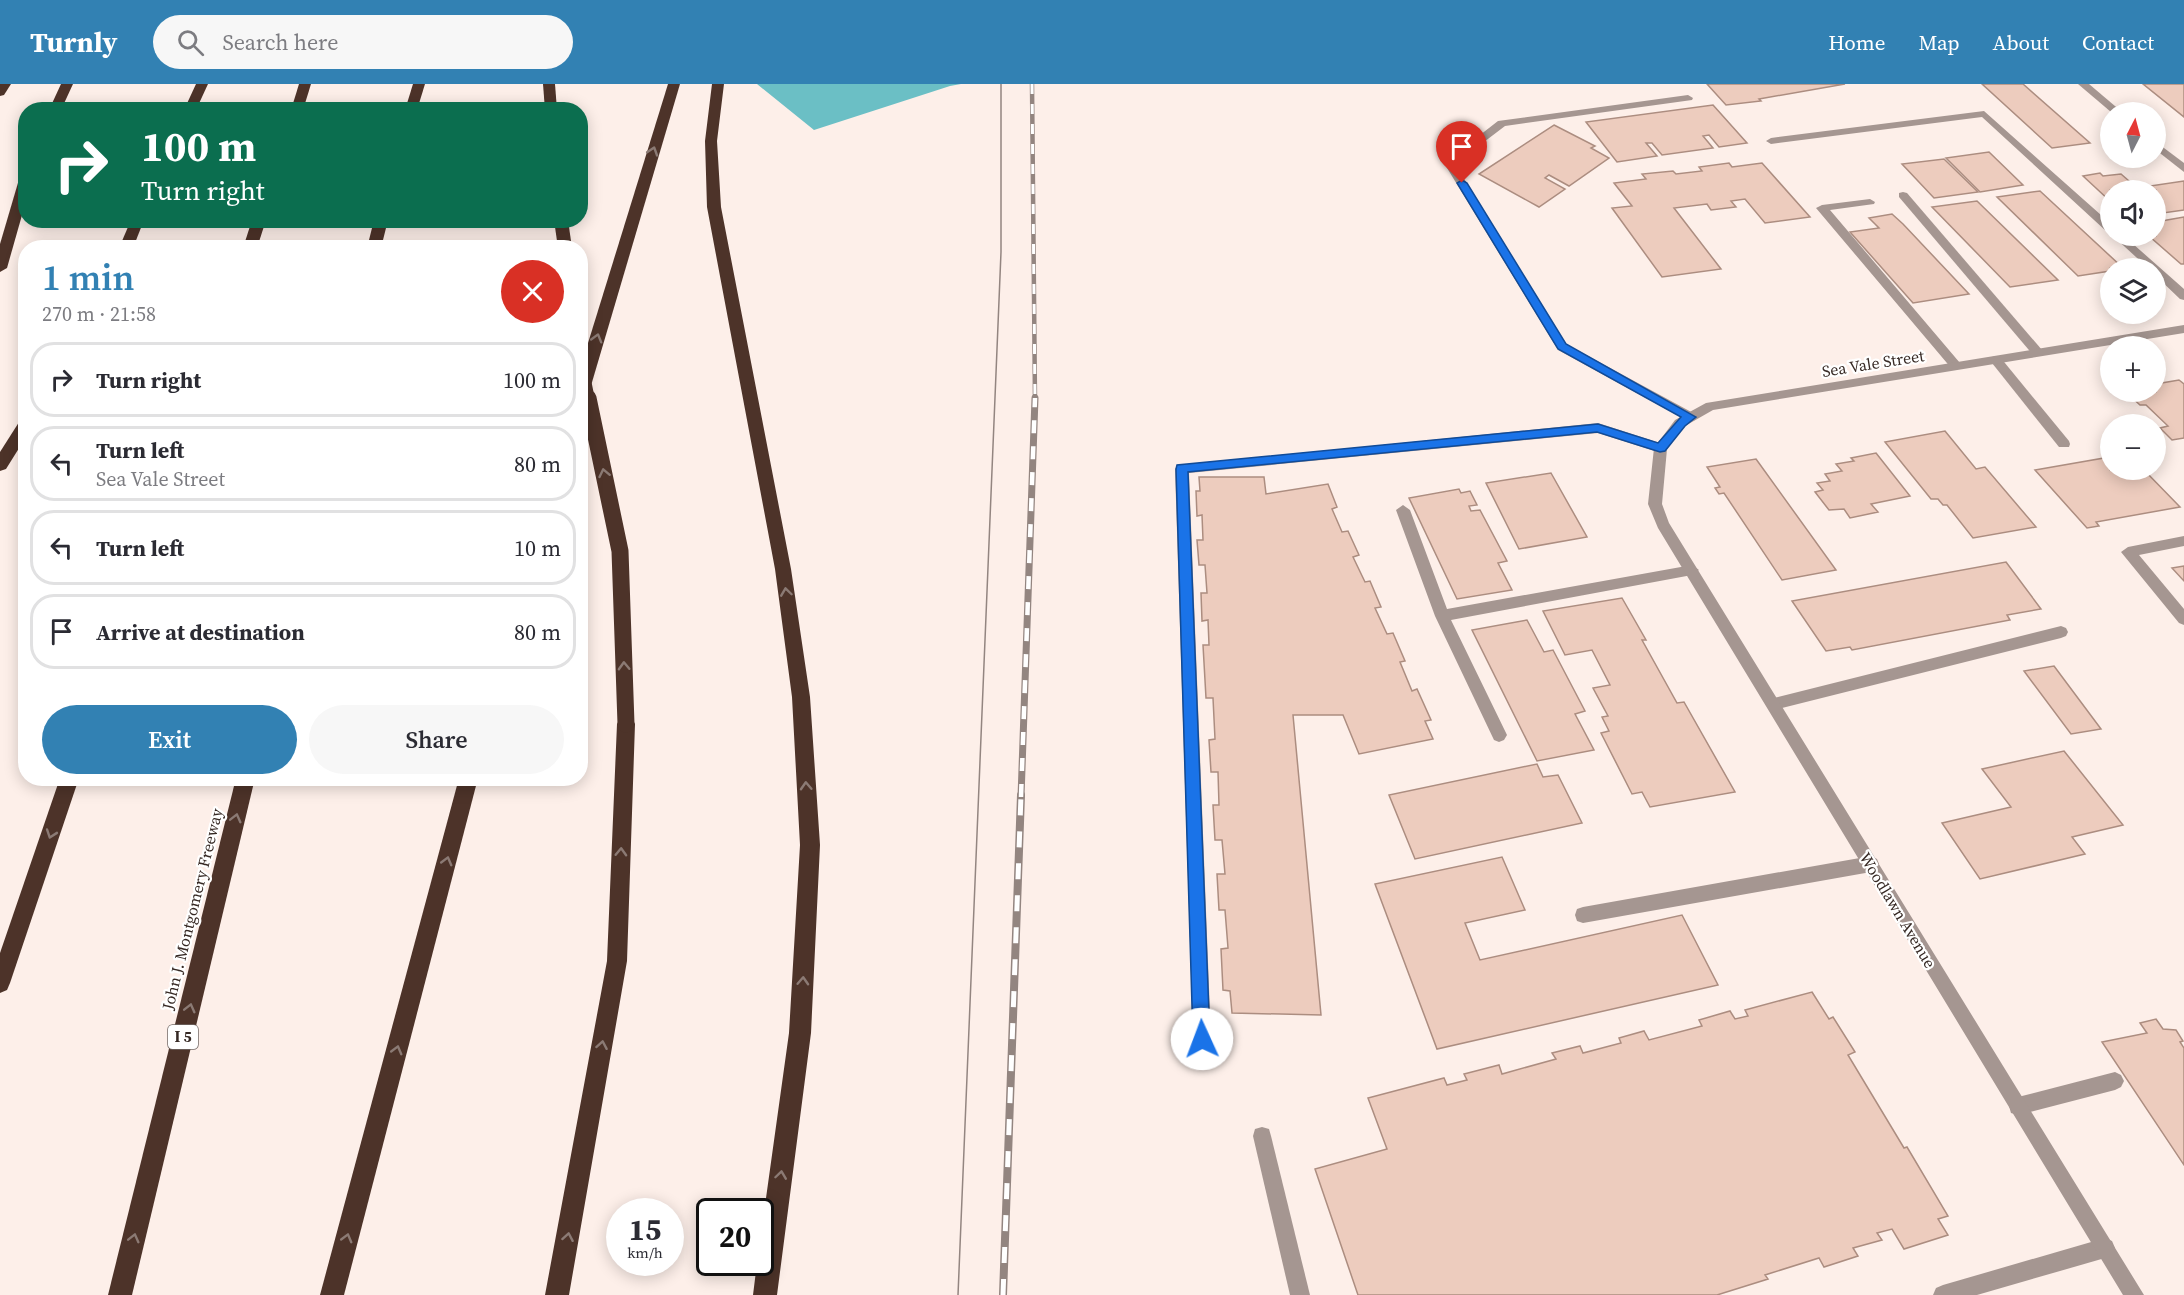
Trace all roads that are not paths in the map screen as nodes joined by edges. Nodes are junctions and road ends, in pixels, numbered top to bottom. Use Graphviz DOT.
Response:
graph roads {
  1 [pos="5,84"];
  2 [pos="67,84"];
  3 [pos="202,84"];
  4 [pos="305,84"];
  5 [pos="419,84"];
  6 [pos="549,84"];
  7 [pos="674,84"];
  8 [pos="718,84"];
  9 [pos="2084,84"];
  10 [pos="0,92"];
  11 [pos="1688,98"];
  12 [pos="59,102"];
  13 [pos="194,102"];
  14 [pos="299,102"];
  15 [pos="413,102"];
  16 [pos="550,102"];
  17 [pos="2105,102"];
  18 [pos="1771,141"];
  19 [pos="2166,154"];
  20 [pos="2184,169"];
  21 [pos="1903,195"];
  22 [pos="1870,202"];
  23 [pos="18,204"];
  24 [pos="2100,220"];
  25 [pos="2129,246"];
  26 [pos="2143,258"];
  27 [pos="0,268"];
  28 [pos="2166,279"];
  29 [pos="2184,296"];
  30 [pos="2184,329"];
  31 [pos="2038,353"];
  32 [pos="1996,360"];
  33 [pos="1956,366"];
  34 [pos="588,367"];
  35 [pos="588,399"];
  36 [pos="1690,417"];
  37 [pos="18,436"];
  38 [pos="2064,444"];
  39 [pos="1660,448"];
  40 [pos="0,465"];
  41 [pos="1403,510"];
  42 [pos="2184,541"];
  43 [pos="1692,570"];
  44 [pos="1442,616"];
  45 [pos="2184,619"];
  46 [pos="2061,632"];
  47 [pos="1774,704"];
  48 [pos="1499,735"];
  49 [pos="66,786"];
  50 [pos="244,786"];
  51 [pos="467,786"];
  52 [pos="1871,864"];
  53 [pos="1583,915"];
  54 [pos="0,983"];
  55 [pos="1202,1039"];
  56 [pos="2115,1081"];
  57 [pos="2019,1106"];
  58 [pos="1262,1136"];
  59 [pos="2105,1248"];
  60 [pos="120,1295"];
  61 [pos="332,1295"];
  62 [pos="557,1295"];
  63 [pos="765,1295"];
  64 [pos="1300,1295"];
  65 [pos="1943,1295"];
  66 [pos="2134,1295"];
  1 -- 10 [label="highway"];
  2 -- 12 [label="highway"];
  3 -- 13 [label="highway"];
  4 -- 14 [label="highway"];
  5 -- 15 [label="highway"];
  6 -- 16 [label="highway"];
  34 -- 7 [label="highway, one-way"];
  63 -- 8 [label="highway, one-way"];
  9 -- 17 [label="street"];
  11 -- 36 [label="street"];
  18 -- 24 [label="street"];
  19 -- 20 [label="street"];
  21 -- 31 [label="street"];
  22 -- 33 [label="street"];
  23 -- 27 [label="highway"];
  25 -- 26 [label="street"];
  28 -- 29 [label="street"];
  30 -- 31 [label="street, Sea Vale Street"];
  31 -- 32 [label="street, Sea Vale Street"];
  32 -- 33 [label="street, Sea Vale Street"];
  32 -- 38 [label="street"];
  33 -- 36 [label="street, Sea Vale Street"];
  62 -- 35 [label="highway, one-way, bridge"];
  36 -- 39 [label="street, Sea Vale Street"];
  37 -- 40 [label="highway"];
  39 -- 43 [label="street, Woodlawn Avenue"];
  39 -- 55 [label="street"];
  41 -- 44 [label="street"];
  42 -- 45 [label="street"];
  43 -- 44 [label="street"];
  43 -- 47 [label="street, Woodlawn Avenue"];
  44 -- 48 [label="street"];
  46 -- 47 [label="street"];
  47 -- 52 [label="street, Woodlawn Avenue"];
  49 -- 54 [label="highway, one-way"];
  60 -- 50 [label="highway, John J. Montgomery Freeway / I 5, one-way"];
  61 -- 51 [label="highway, one-way"];
  52 -- 53 [label="street"];
  52 -- 57 [label="street, Woodlawn Avenue"];
  56 -- 57 [label="street"];
  57 -- 59 [label="street, Woodlawn Avenue"];
  58 -- 64 [label="street"];
  59 -- 65 [label="street"];
  59 -- 66 [label="street, Woodlawn Avenue"];
}
